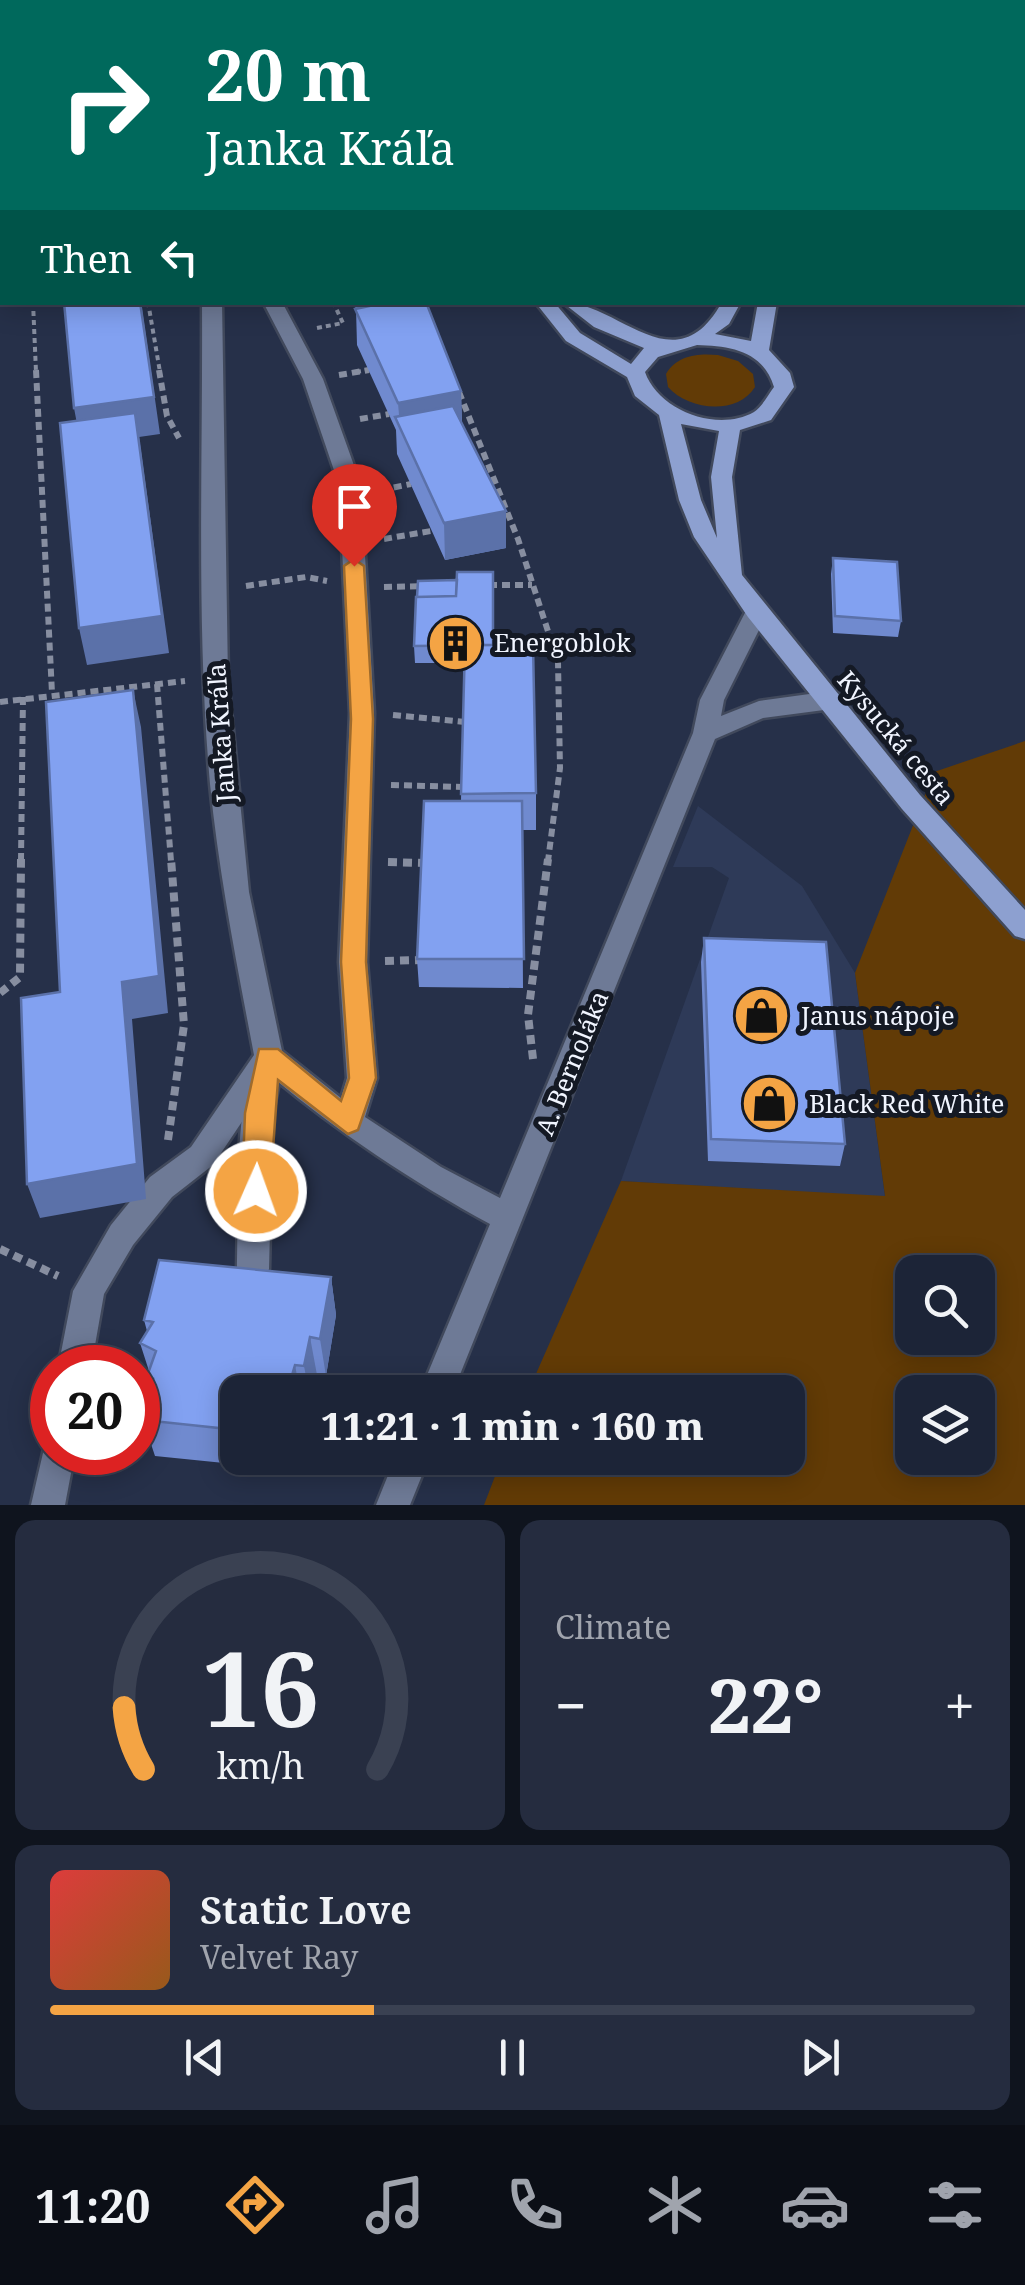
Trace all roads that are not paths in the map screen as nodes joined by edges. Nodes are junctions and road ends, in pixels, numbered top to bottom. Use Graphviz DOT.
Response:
graph roads {
  1 [pos="212,305"];
  2 [pos="274,305"];
  3 [pos="546,305"];
  4 [pos="575,305"];
  5 [pos="730,305"];
  6 [pos="767,305"];
  7 [pos="696,339"];
  8 [pos="659,348"];
  9 [pos="759,352"];
  10 [pos="636,374"];
  11 [pos="670,416"];
  12 [pos="732,424"];
  13 [pos="734,577"];
  14 [pos="756,612"];
  15 [pos="824,701"];
  16 [pos="705,732"];
  17 [pos="1025,928"];
  18 [pos="269,1057"];
  19 [pos="348,1122"];
  20 [pos="508,1218"];
  21 [pos="254,1269"];
  22 [pos="78,1345"];
  23 [pos="444,1375"];
  24 [pos="54,1475"];
  25 [pos="405,1475"];
  26 [pos="48,1505"];
  27 [pos="393,1505"];
  1 -- 18 [label="street, Janka Kráľa"];
  2 -- 19 [label="street"];
  3 -- 10 [label="main road, Kysucká cesta"];
  4 -- 8 [label="main road"];
  5 -- 7 [label="main road"];
  6 -- 9 [label="main road"];
  7 -- 8 [label="main road"];
  7 -- 9 [label="main road"];
  8 -- 10 [label="main road"];
  9 -- 12 [label="main road"];
  10 -- 11 [label="main road, Kysucká cesta"];
  11 -- 12 [label="main road"];
  11 -- 13 [label="main road, Kysucká cesta"];
  12 -- 13 [label="main road, Kysucká cesta"];
  13 -- 14 [label="main road, Kysucká cesta"];
  14 -- 15 [label="main road, Kysucká cesta"];
  14 -- 16 [label="street, A. Bernoláka"];
  15 -- 16 [label="street"];
  15 -- 17 [label="main road, Kysucká cesta"];
  16 -- 20 [label="street, A. Bernoláka"];
  18 -- 19 [label="street"];
  18 -- 21 [label="street"];
  18 -- 22 [label="street"];
  19 -- 20 [label="street"];
  20 -- 23 [label="street, A. Bernoláka"];
  24 -- 26 [label="street"];
  25 -- 27 [label="street"];
}
